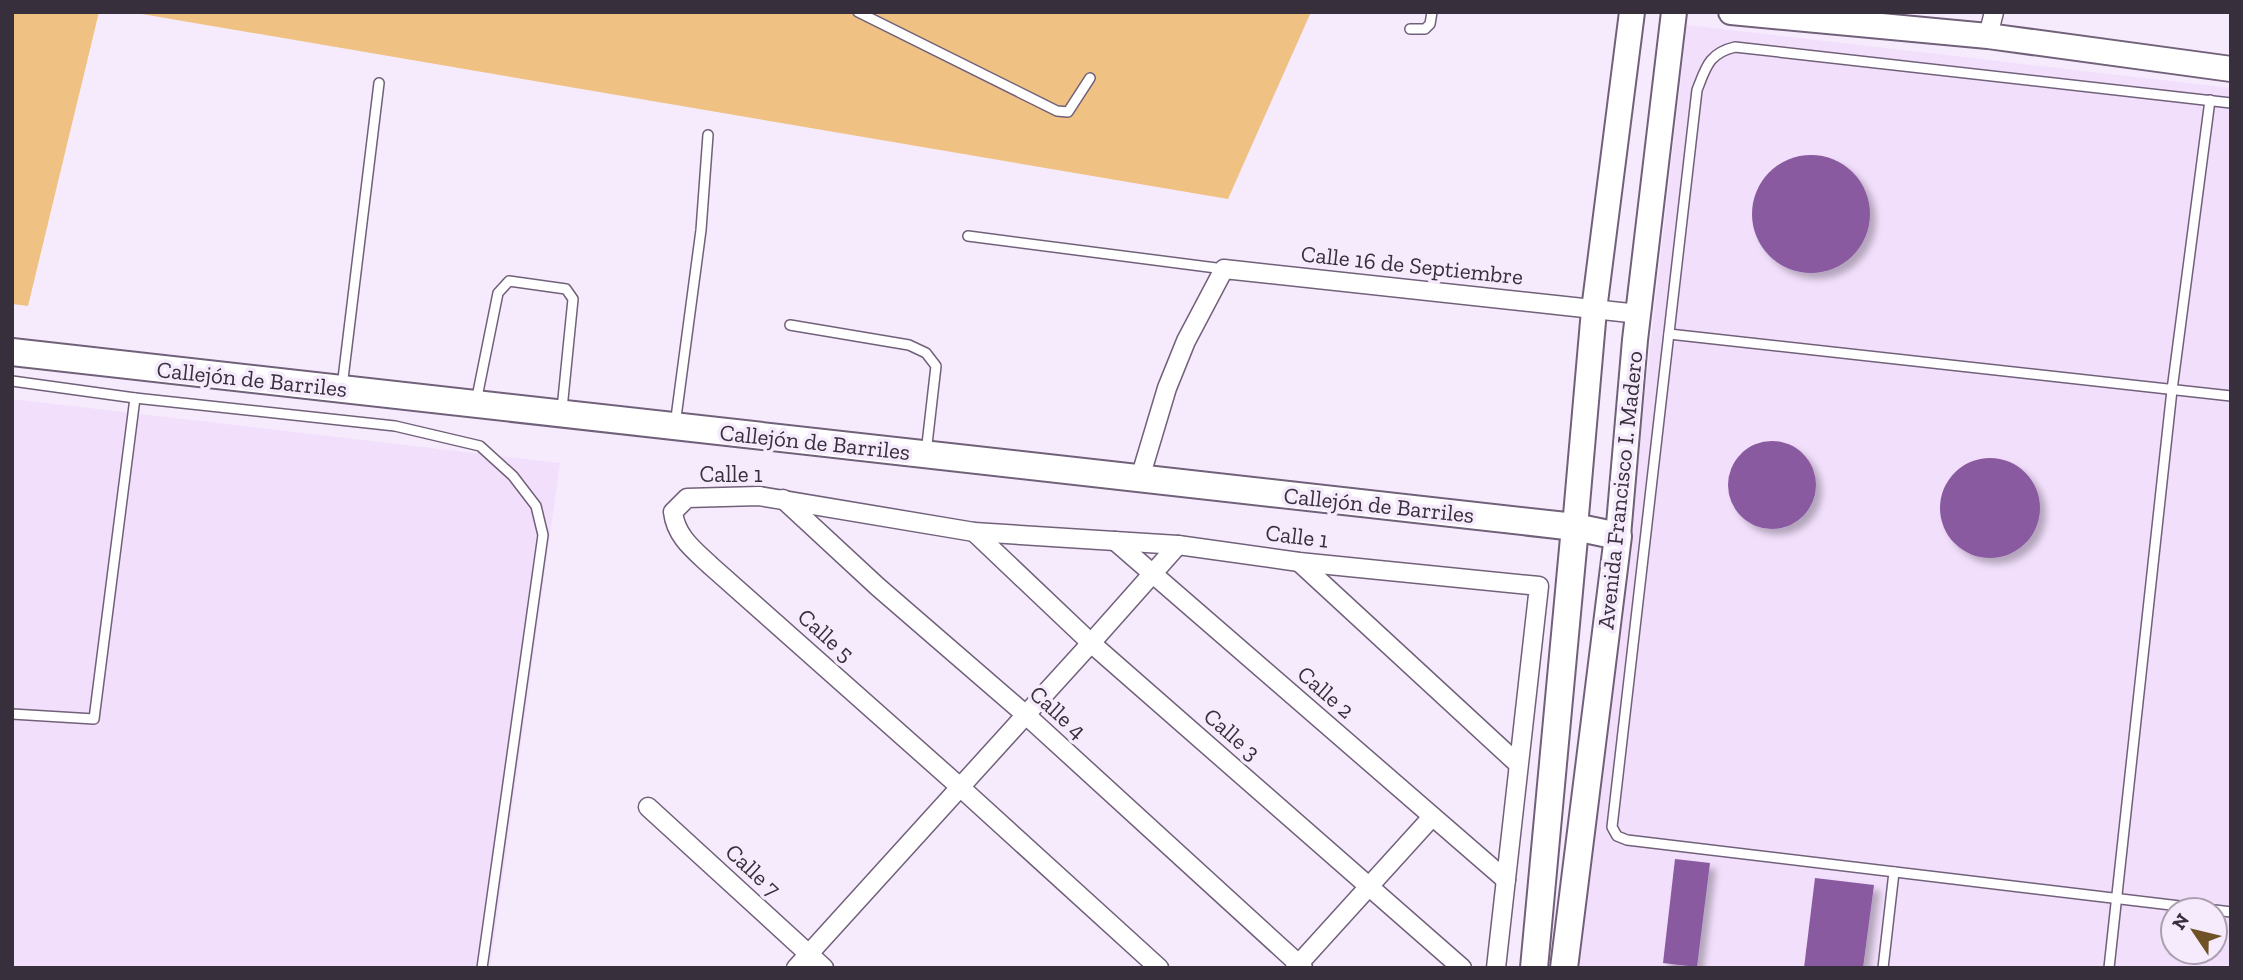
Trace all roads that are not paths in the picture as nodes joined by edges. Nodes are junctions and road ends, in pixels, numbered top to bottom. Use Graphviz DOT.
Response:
graph roads {
  1 [pos="858,12"];
  2 [pos="1432,12"];
  3 [pos="1632,12"];
  4 [pos="1674,12"];
  5 [pos="1731,12"];
  6 [pos="1991,24"];
  7 [pos="1410,29"];
  8 [pos="2231,69"];
  9 [pos="1090,78"];
  10 [pos="379,83"];
  11 [pos="2210,100"];
  12 [pos="2231,103"];
  13 [pos="708,135"];
  14 [pos="968,236"];
  15 [pos="1224,268"];
  16 [pos="1594,310"];
  17 [pos="1639,314"];
  18 [pos="790,325"];
  19 [pos="1669,334"];
  20 [pos="12,352"];
  21 [pos="12,381"];
  22 [pos="342,389"];
  23 [pos="2172,390"];
  24 [pos="2231,396"];
  25 [pos="135,398"];
  26 [pos="476,404"];
  27 [pos="561,414"];
  28 [pos="675,426"];
  29 [pos="926,454"];
  30 [pos="1140,478"];
  31 [pos="783,499"];
  32 [pos="673,512"];
  33 [pos="1575,527"];
  34 [pos="974,532"];
  35 [pos="1618,536"];
  36 [pos="1115,541"];
  37 [pos="1178,545"];
  38 [pos="1298,562"];
  39 [pos="1153,575"];
  40 [pos="1091,643"];
  41 [pos="12,714"];
  42 [pos="1026,715"];
  43 [pos="1518,764"];
  44 [pos="960,787"];
  45 [pos="648,807"];
  46 [pos="1432,817"];
  47 [pos="1894,872"];
  48 [pos="1506,880"];
  49 [pos="1368,888"];
  50 [pos="2117,898"];
  51 [pos="2159,903"];
  52 [pos="809,954"];
  53 [pos="1299,967"];
  54 [pos="482,968"];
  55 [pos="796,968"];
  56 [pos="824,968"];
  57 [pos="1159,968"];
  58 [pos="1462,968"];
  59 [pos="1496,968"];
  60 [pos="1534,968"];
  61 [pos="1563,968"];
  62 [pos="1883,968"];
  63 [pos="2109,968"];
  1 -- 9 [label="lane"];
  2 -- 7 [label="lane"];
  3 -- 16 [label="main road, Avenida Francisco I. Madero"];
  4 -- 17 [label="main road, Avenida Francisco I. Madero"];
  5 -- 6 [label="main road"];
  6 -- 8 [label="main road"];
  10 -- 22 [label="lane"];
  11 -- 12 [label="lane"];
  11 -- 19 [label="lane"];
  11 -- 23 [label="lane"];
  13 -- 28 [label="lane"];
  14 -- 15 [label="lane"];
  15 -- 16 [label="street, Calle 16 de Septiembre"];
  15 -- 30 [label="street"];
  16 -- 17 [label="street, Calle 16 de Septiembre"];
  16 -- 33 [label="main road, Avenida Francisco I. Madero"];
  17 -- 35 [label="main road, Avenida Francisco I. Madero"];
  18 -- 29 [label="lane"];
  19 -- 23 [label="lane"];
  19 -- 47 [label="lane"];
  20 -- 22 [label="main road, Callejón de Barriles"];
  21 -- 25 [label="lane"];
  22 -- 26 [label="main road, Callejón de Barriles"];
  23 -- 24 [label="lane"];
  23 -- 50 [label="lane"];
  25 -- 41 [label="lane"];
  25 -- 54 [label="lane"];
  26 -- 27 [label="main road, Callejón de Barriles"];
  26 -- 27 [label="lane"];
  27 -- 28 [label="main road, Callejón de Barriles"];
  28 -- 29 [label="main road, Callejón de Barriles"];
  29 -- 30 [label="main road, Callejón de Barriles"];
  30 -- 33 [label="main road, Callejón de Barriles"];
  31 -- 32 [label="street, Calle 1"];
  31 -- 34 [label="street, Calle 1"];
  31 -- 42 [label="street, Calle 4"];
  32 -- 44 [label="street, Calle 5"];
  33 -- 35 [label="main road, Callejón de Barriles"];
  33 -- 60 [label="main road, Avenida Francisco I. Madero"];
  34 -- 36 [label="street, Calle 1"];
  34 -- 40 [label="street, Calle 3"];
  35 -- 61 [label="main road, Avenida Francisco I. Madero"];
  36 -- 37 [label="street, Calle 1"];
  36 -- 39 [label="street, Calle 2"];
  37 -- 38 [label="street, Calle 1"];
  37 -- 39 [label="street"];
  38 -- 43 [label="street"];
  38 -- 43 [label="street, Calle 1"];
  39 -- 40 [label="street"];
  39 -- 46 [label="street, Calle 2"];
  40 -- 42 [label="street"];
  40 -- 49 [label="street, Calle 3"];
  42 -- 44 [label="street"];
  42 -- 53 [label="street, Calle 4"];
  43 -- 48 [label="street, Calle 1"];
  44 -- 52 [label="street"];
  44 -- 57 [label="street, Calle 5"];
  45 -- 52 [label="street, Calle 7"];
  46 -- 48 [label="street, Calle 2"];
  46 -- 49 [label="street, Calle 4"];
  47 -- 50 [label="lane"];
  47 -- 62 [label="lane"];
  48 -- 59 [label="street, Calle 1"];
  49 -- 53 [label="street, Calle 4"];
  49 -- 58 [label="street, Calle 3"];
  50 -- 51 [label="lane"];
  50 -- 63 [label="lane"];
  52 -- 55 [label="street"];
  52 -- 56 [label="street, Calle 7"];
}
